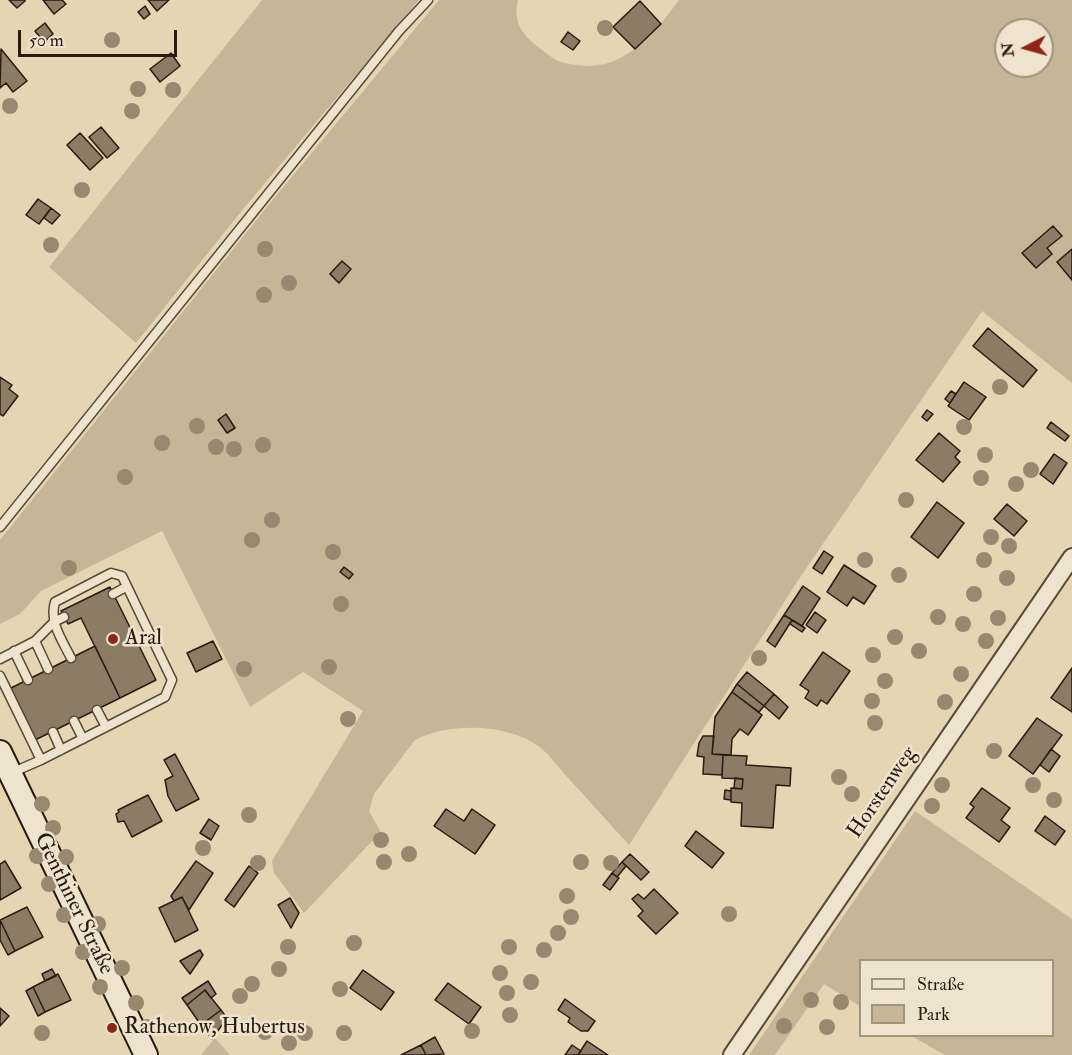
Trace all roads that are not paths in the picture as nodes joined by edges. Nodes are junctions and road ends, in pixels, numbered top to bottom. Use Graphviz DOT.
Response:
graph roads {
  1 [pos="428,0"];
  2 [pos="0,527"];
  3 [pos="1072,557"];
  4 [pos="126,587"];
  5 [pos="113,594"];
  6 [pos="64,617"];
  7 [pos="54,622"];
  8 [pos="35,641"];
  9 [pos="14,651"];
  10 [pos="71,658"];
  11 [pos="0,659"];
  12 [pos="48,669"];
  13 [pos="0,676"];
  14 [pos="28,680"];
  15 [pos="97,710"];
  16 [pos="74,721"];
  17 [pos="106,727"];
  18 [pos="53,732"];
  19 [pos="83,739"];
  20 [pos="61,750"];
  21 [pos="0,752"];
  22 [pos="41,760"];
  23 [pos="10,773"];
  24 [pos="146,1055"];
  25 [pos="732,1055"];
  1 -- 2 [label="lane"];
  3 -- 25 [label="street, Horstenweg"];
  4 -- 5 [label="lane"];
  4 -- 7 [label="lane"];
  4 -- 17 [label="lane"];
  6 -- 7 [label="lane"];
  7 -- 8 [label="lane"];
  7 -- 10 [label="lane"];
  8 -- 9 [label="lane"];
  8 -- 12 [label="lane"];
  9 -- 11 [label="lane"];
  9 -- 14 [label="lane"];
  13 -- 22 [label="lane"];
  15 -- 17 [label="lane"];
  16 -- 19 [label="lane"];
  17 -- 19 [label="lane"];
  18 -- 20 [label="lane"];
  19 -- 20 [label="lane"];
  20 -- 22 [label="lane"];
  21 -- 23 [label="main road, Genthiner Straße"];
  22 -- 23 [label="lane"];
  23 -- 24 [label="main road, Genthiner Straße"];
}
